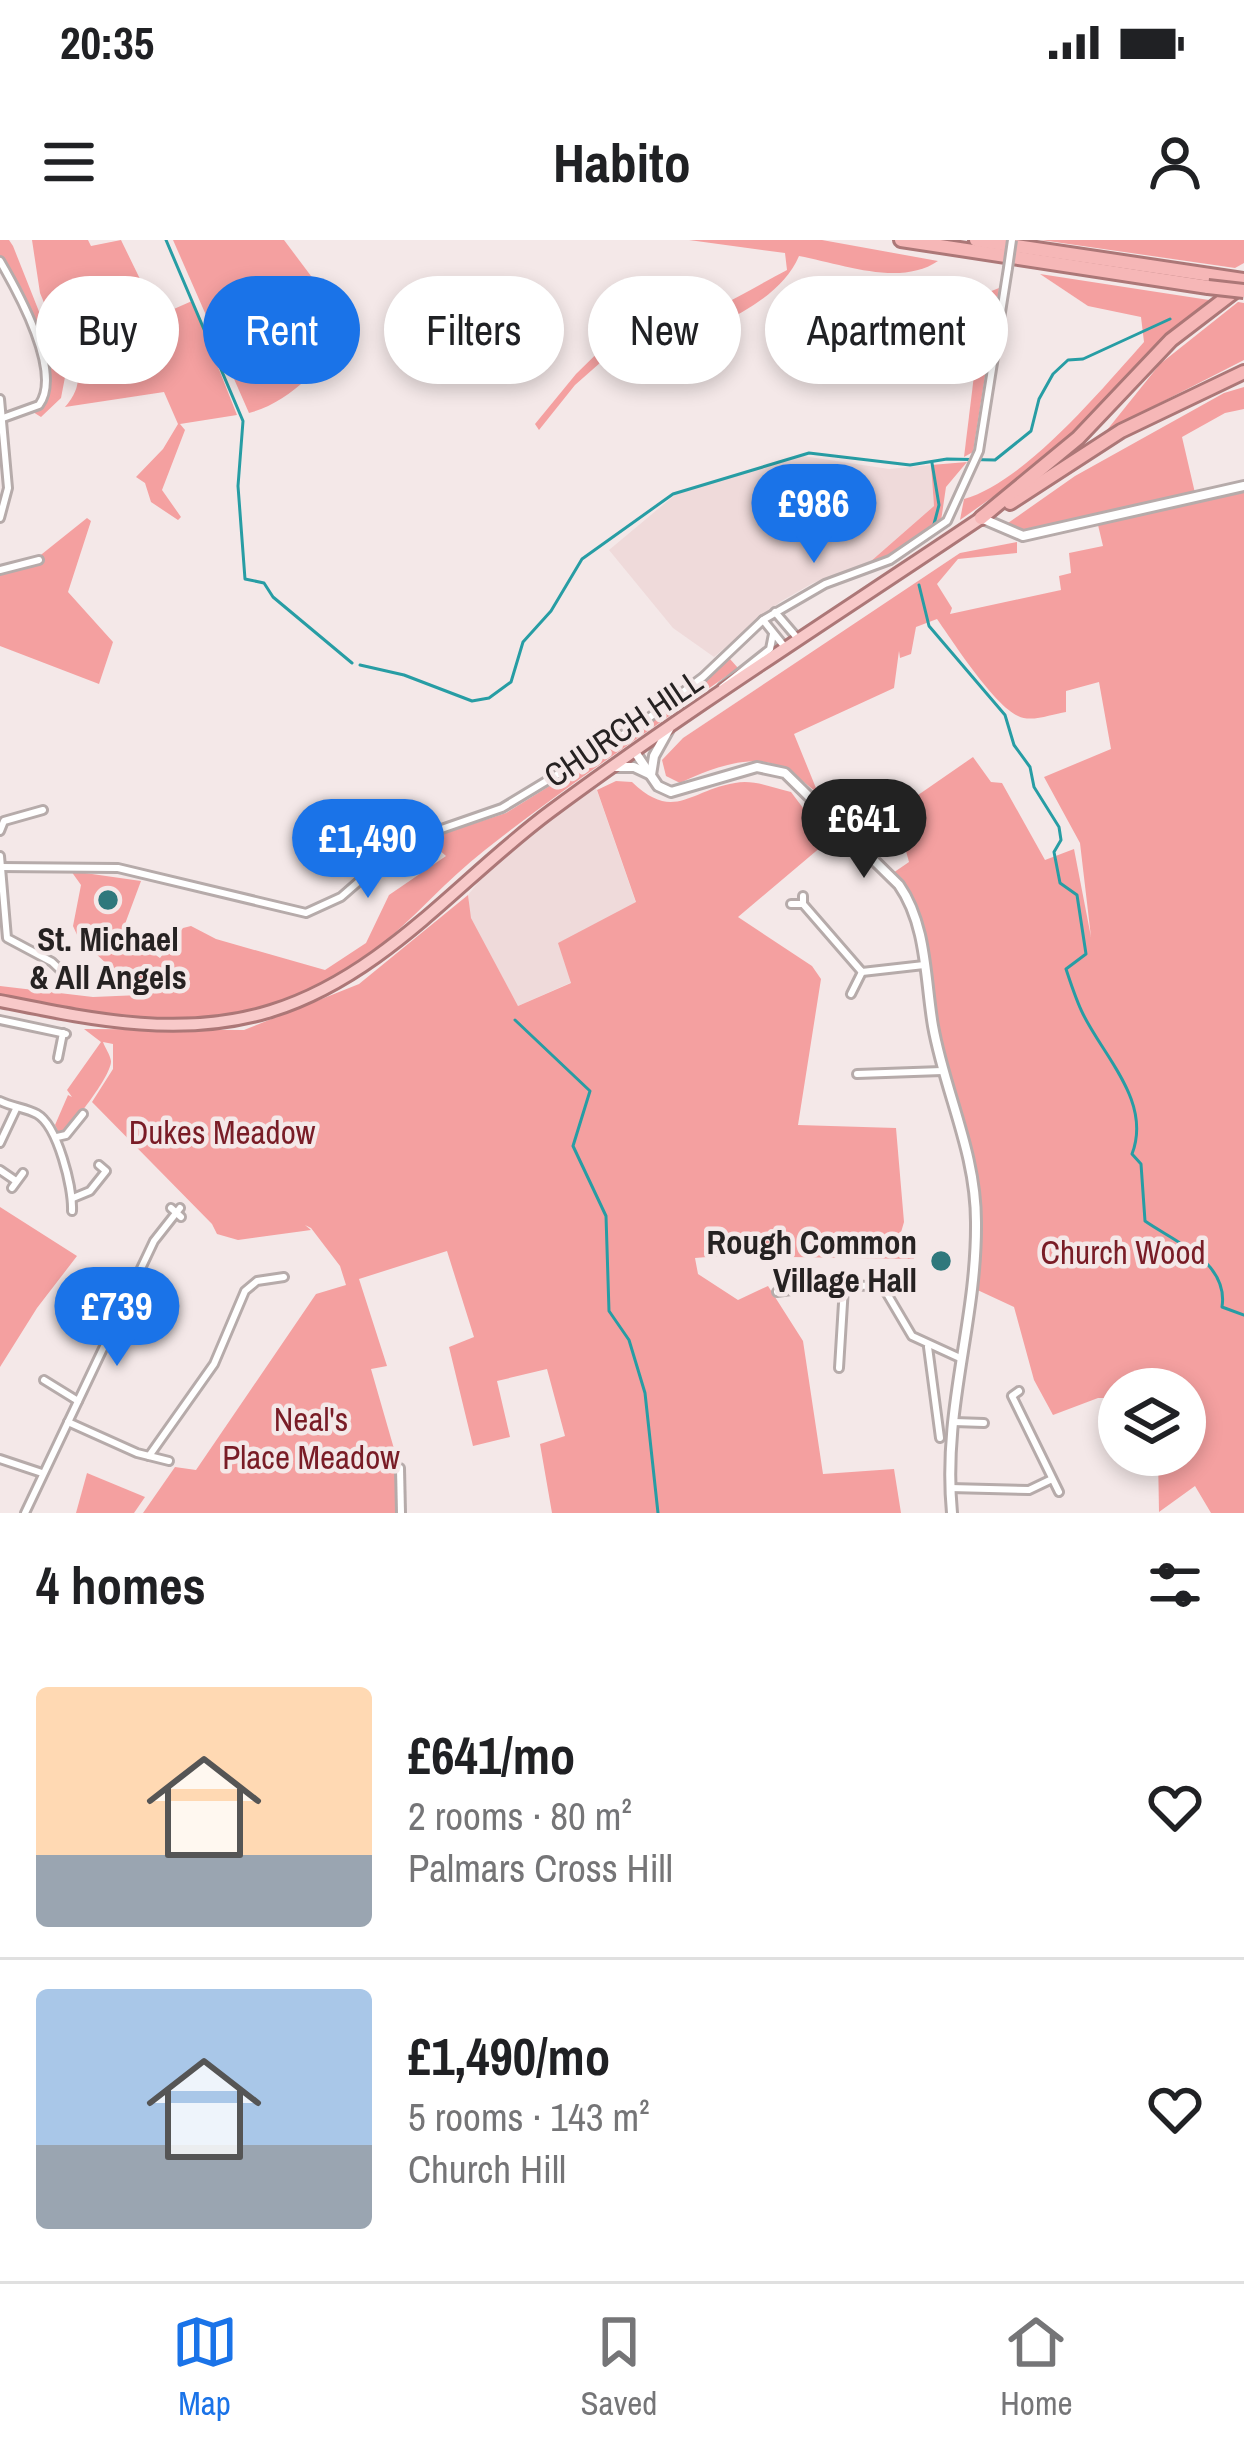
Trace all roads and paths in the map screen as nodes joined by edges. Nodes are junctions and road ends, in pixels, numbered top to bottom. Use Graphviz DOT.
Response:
graph roads {
  1 [pos="902,240"];
  2 [pos="976,240"];
  3 [pos="1012,240"];
  4 [pos="0,261"];
  5 [pos="1214,282"];
  6 [pos="1244,286"];
  7 [pos="1244,372"];
  8 [pos="0,399"];
  9 [pos="2,418"];
  10 [pos="1244,486"];
  11 [pos="0,518"];
  12 [pos="982,518"];
  13 [pos="39,560"];
  14 [pos="0,570"];
  15 [pos="776,612"];
  16 [pos="764,620"];
  17 [pos="773,634"];
  18 [pos="800,640"];
  19 [pos="786,649"];
  20 [pos="716,695"];
  21 [pos="670,728"];
  22 [pos="635,752"];
  23 [pos="613,767"];
  24 [pos="651,775"];
  25 [pos="43,810"];
  26 [pos="0,830"];
  27 [pos="0,856"];
  28 [pos="1,867"];
  29 [pos="791,904"];
  30 [pos="924,965"];
  31 [pos="862,972"];
  32 [pos="73,982"];
  33 [pos="851,994"];
  34 [pos="0,1001"];
  35 [pos="0,1020"];
  36 [pos="58,1058"];
  37 [pos="946,1070"];
  38 [pos="856,1074"];
  39 [pos="0,1101"];
  40 [pos="16,1109"];
  41 [pos="83,1114"];
  42 [pos="57,1137"];
  43 [pos="0,1143"];
  44 [pos="99,1165"];
  45 [pos="0,1170"];
  46 [pos="23,1173"];
  47 [pos="73,1198"];
  48 [pos="72,1211"];
  49 [pos="177,1212"];
  50 [pos="284,1276"];
  51 [pos="844,1287"];
  52 [pos="777,1292"];
  53 [pos="928,1347"];
  54 [pos="960,1358"];
  55 [pos="839,1368"];
  56 [pos="44,1380"];
  57 [pos="1018,1391"];
  58 [pos="78,1401"];
  59 [pos="938,1419"];
  60 [pos="951,1420"];
  61 [pos="68,1422"];
  62 [pos="984,1424"];
  63 [pos="940,1438"];
  64 [pos="149,1456"];
  65 [pos="0,1460"];
  66 [pos="169,1461"];
  67 [pos="400,1468"];
  68 [pos="43,1473"];
  69 [pos="1053,1478"];
  70 [pos="950,1488"];
  71 [pos="1059,1492"];
  72 [pos="25,1512"];
  73 [pos="401,1513"];
  74 [pos="952,1513"];
  1 -- 5 [label="highway"];
  2 -- 5 [label="highway"];
  3 -- 15 [label="street, bridge"];
  4 -- 9 [label="street"];
  5 -- 6 [label="highway, bridge"];
  6 -- 12 [label="highway"];
  7 -- 12 [label="highway"];
  8 -- 9 [label="street"];
  9 -- 11 [label="street"];
  10 -- 12 [label="street"];
  12 -- 18 [label="main road"];
  13 -- 14 [label="street"];
  15 -- 16 [label="street"];
  15 -- 18 [label="street"];
  16 -- 17 [label="street"];
  16 -- 28 [label="street, CHURCH HILL"];
  17 -- 19 [label="street"];
  17 -- 20 [label="street"];
  18 -- 19 [label="main road"];
  19 -- 20 [label="main road"];
  20 -- 21 [label="main road"];
  21 -- 22 [label="main road"];
  21 -- 24 [label="street"];
  22 -- 23 [label="main road"];
  22 -- 24 [label="street"];
  23 -- 24 [label="street"];
  23 -- 34 [label="main road"];
  24 -- 30 [label="street"];
  25 -- 26 [label="street"];
  27 -- 28 [label="street"];
  28 -- 32 [label="street"];
  29 -- 31 [label="street"];
  30 -- 31 [label="street"];
  30 -- 37 [label="street"];
  31 -- 33 [label="street"];
  35 -- 36 [label="street"];
  37 -- 38 [label="street"];
  37 -- 54 [label="street"];
  39 -- 40 [label="street"];
  40 -- 42 [label="street"];
  40 -- 43 [label="street"];
  41 -- 42 [label="street"];
  42 -- 47 [label="street"];
  44 -- 47 [label="street"];
  45 -- 46 [label="street"];
  47 -- 48 [label="street"];
  49 -- 58 [label="street"];
  50 -- 64 [label="street"];
  51 -- 52 [label="street"];
  51 -- 53 [label="street"];
  51 -- 55 [label="street"];
  53 -- 54 [label="street"];
  53 -- 59 [label="street"];
  54 -- 60 [label="street"];
  56 -- 58 [label="street"];
  57 -- 69 [label="street"];
  58 -- 61 [label="street"];
  59 -- 60 [label="street"];
  59 -- 63 [label="street"];
  60 -- 62 [label="street"];
  60 -- 70 [label="street"];
  61 -- 64 [label="street"];
  61 -- 68 [label="street"];
  64 -- 66 [label="street"];
  65 -- 68 [label="street"];
  67 -- 73 [label="street"];
  68 -- 72 [label="street"];
  69 -- 70 [label="street"];
  69 -- 71 [label="street"];
  70 -- 74 [label="street"];
}
